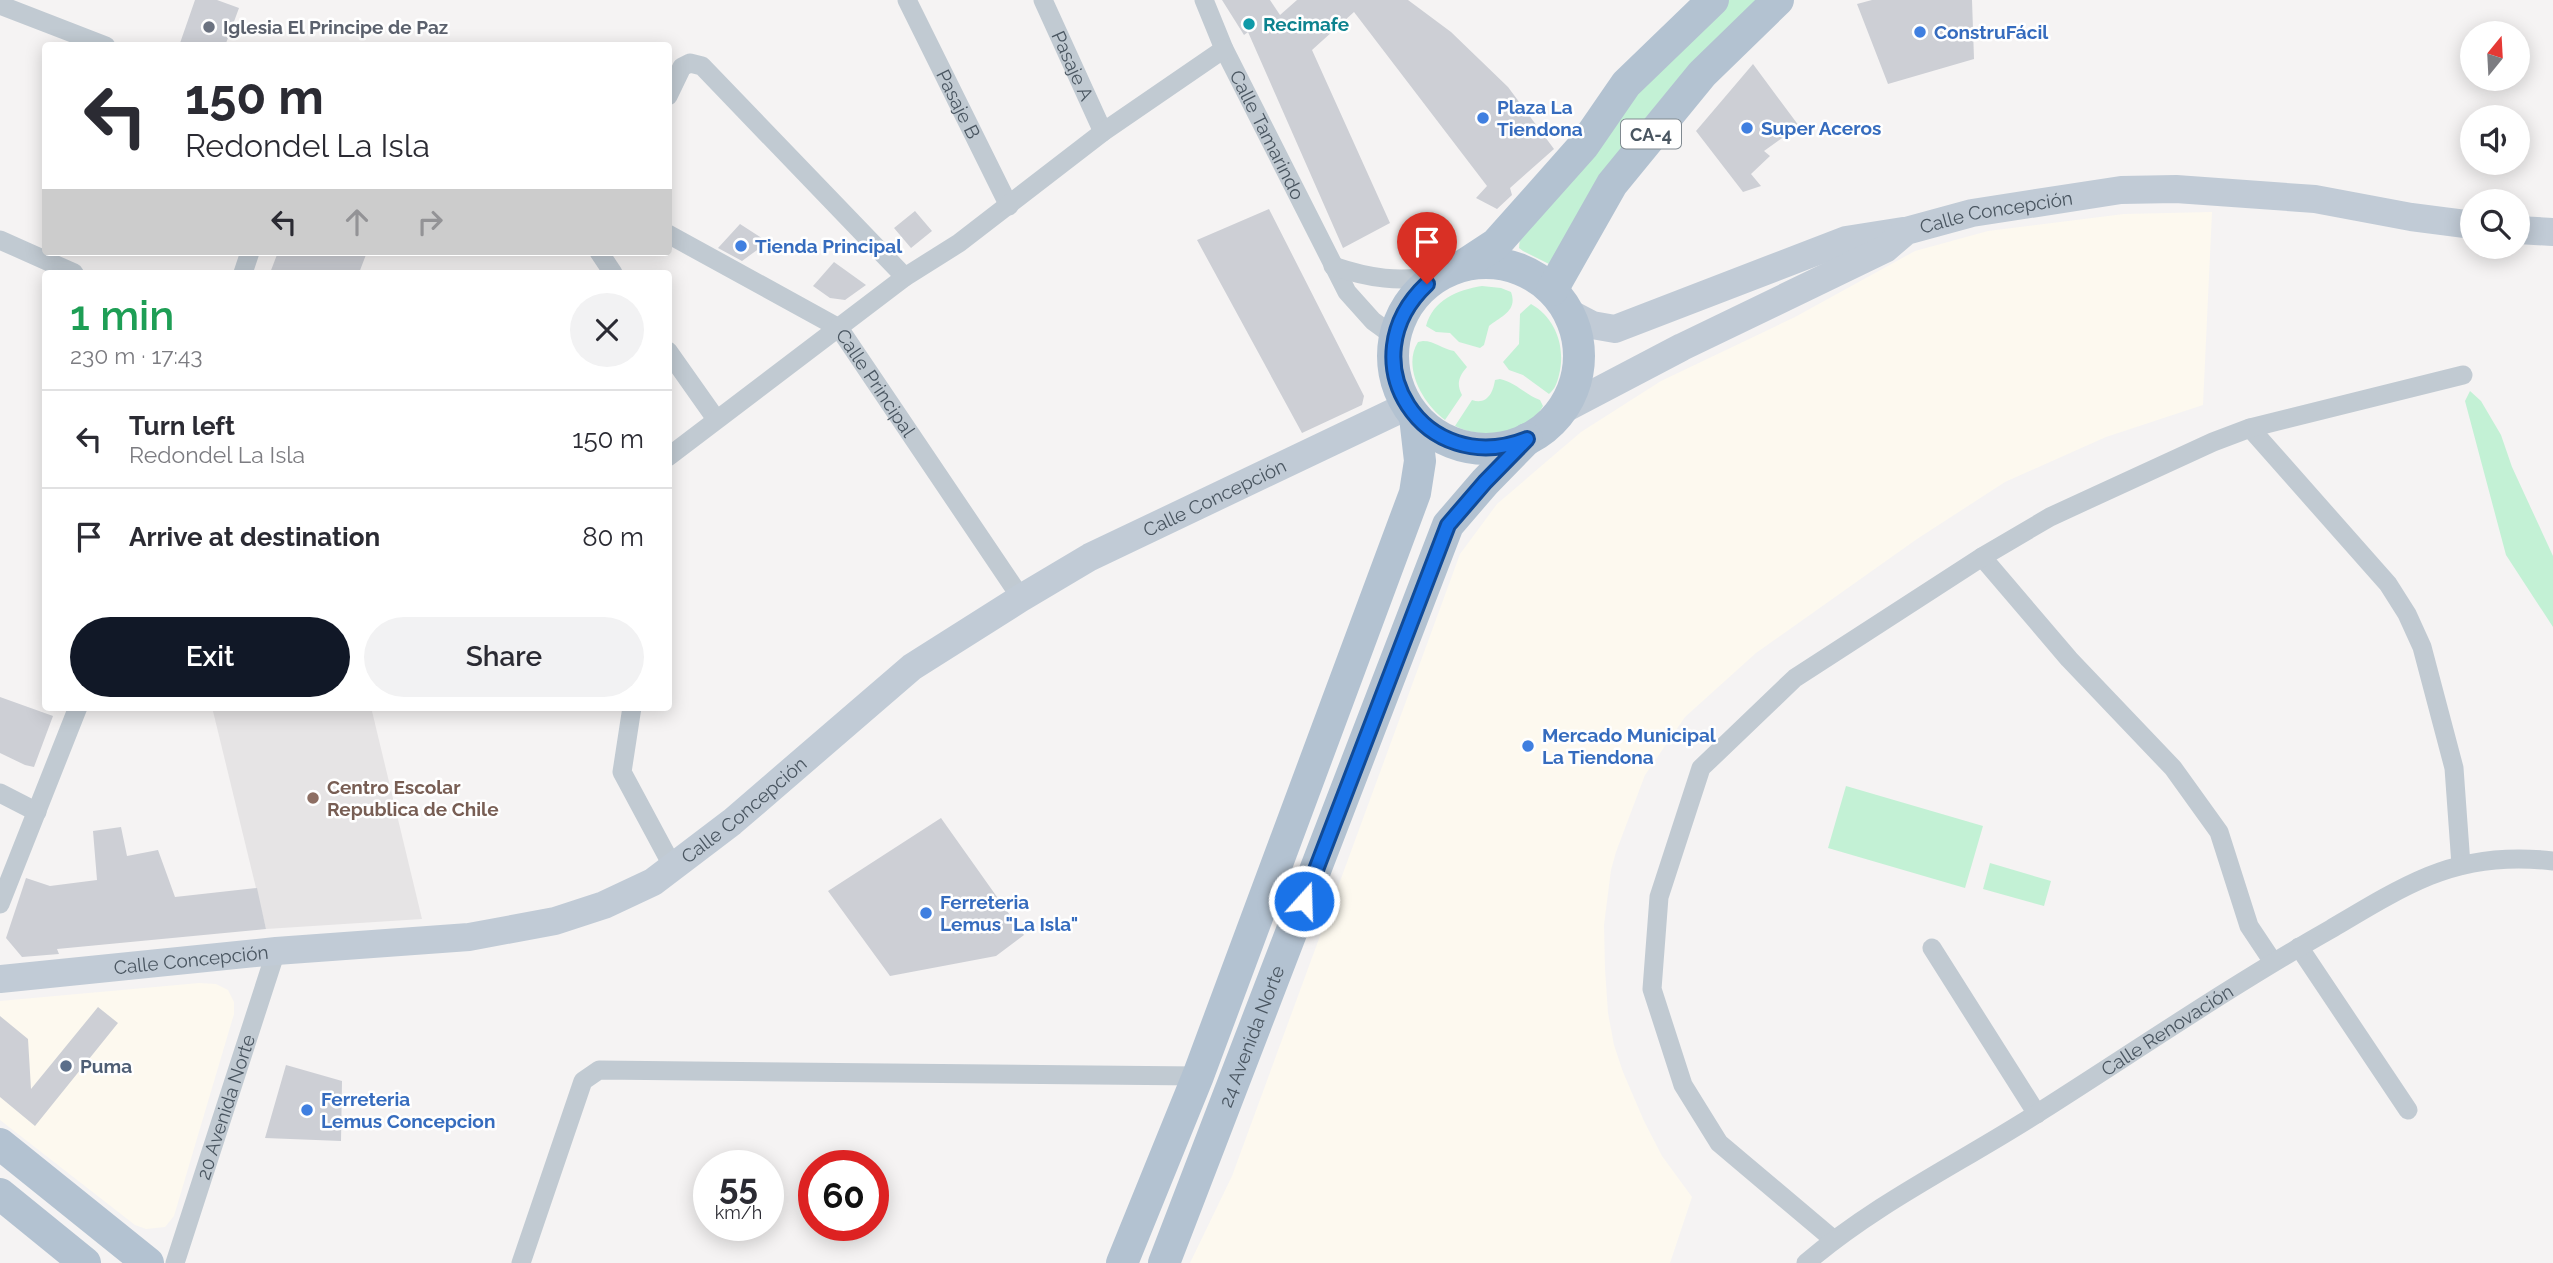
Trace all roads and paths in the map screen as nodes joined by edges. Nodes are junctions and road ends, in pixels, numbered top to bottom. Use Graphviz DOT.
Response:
graph roads {
  1 [pos="907,0"];
  2 [pos="1042,0"];
  3 [pos="1204,0"];
  4 [pos="1713,0"];
  5 [pos="1778,0"];
  6 [pos="0,5"];
  7 [pos="96,42"];
  8 [pos="1224,48"];
  9 [pos="672,88"];
  10 [pos="1102,132"];
  11 [pos="1009,206"];
  12 [pos="2460,223"];
  13 [pos="1906,231"];
  14 [pos="2530,231"];
  15 [pos="2553,232"];
  16 [pos="672,236"];
  17 [pos="0,240"];
  18 [pos="1333,266"];
  19 [pos="67,270"];
  20 [pos="1450,271"];
  21 [pos="905,277"];
  22 [pos="1560,301"];
  23 [pos="839,327"];
  24 [pos="1395,337"];
  25 [pos="672,357"];
  26 [pos="2463,375"];
  27 [pos="1562,410"];
  28 [pos="1411,412"];
  29 [pos="716,419"];
  30 [pos="2250,428"];
  31 [pos="1527,439"];
  32 [pos="672,454"];
  33 [pos="1982,557"];
  34 [pos="1021,598"];
  35 [pos="76,711"];
  36 [pos="631,711"];
  37 [pos="0,793"];
  38 [pos="37,811"];
  39 [pos="2553,861"];
  40 [pos="2461,865"];
  41 [pos="673,867"];
  42 [pos="0,904"];
  43 [pos="2299,947"];
  44 [pos="1932,948"];
  45 [pos="276,951"];
  46 [pos="2273,962"];
  47 [pos="0,979"];
  48 [pos="1198,1076"];
  49 [pos="2408,1110"];
  50 [pos="2037,1114"];
  51 [pos="0,1144"];
  52 [pos="0,1166"];
  53 [pos="0,1194"];
  54 [pos="1834,1240"];
  55 [pos="85,1263"];
  56 [pos="120,1263"];
  57 [pos="148,1263"];
  58 [pos="175,1263"];
  59 [pos="521,1263"];
  60 [pos="1122,1263"];
  61 [pos="1164,1263"];
  62 [pos="1806,1263"];
  1 -- 11 [label="street, Pasaje B"];
  2 -- 10 [label="street, Pasaje A"];
  3 -- 8 [label="street, Calle Tamarindo"];
  4 -- 20 [label="main road, CA-4"];
  5 -- 22 [label="main road, CA-4"];
  6 -- 7 [label="street"];
  8 -- 10 [label="street"];
  8 -- 18 [label="street, Calle Tamarindo"];
  9 -- 21 [label="street"];
  10 -- 11 [label="street"];
  11 -- 21 [label="street"];
  12 -- 13 [label="street, Calle Concepción"];
  13 -- 22 [label="street"];
  13 -- 27 [label="street, Calle Concepción"];
  14 -- 15 [label="street"];
  16 -- 23 [label="street, Calle Principal"];
  17 -- 19 [label="street"];
  18 -- 20 [label="street"];
  18 -- 24 [label="street, Calle Tamarindo"];
  20 -- 22 [label="main road"];
  20 -- 24 [label="main road, CA-4"];
  21 -- 23 [label="street"];
  22 -- 27 [label="main road"];
  23 -- 29 [label="street"];
  23 -- 34 [label="street, Calle Principal"];
  24 -- 28 [label="main road, CA-4"];
  25 -- 29 [label="street"];
  26 -- 30 [label="street"];
  27 -- 31 [label="main road"];
  28 -- 31 [label="main road"];
  28 -- 34 [label="street, Calle Concepción"];
  28 -- 48 [label="main road, 24 Avenida Norte / CA-4"];
  29 -- 32 [label="street"];
  30 -- 33 [label="street"];
  30 -- 40 [label="street"];
  31 -- 61 [label="main road, 24 Avenida Norte"];
  33 -- 46 [label="street"];
  33 -- 54 [label="street"];
  34 -- 41 [label="street, Calle Concepción"];
  35 -- 38 [label="street"];
  36 -- 41 [label="street"];
  37 -- 38 [label="street"];
  38 -- 42 [label="street"];
  39 -- 40 [label="street, Calle Renovación"];
  40 -- 43 [label="street, Calle Renovación"];
  41 -- 45 [label="street, Calle Concepción"];
  43 -- 46 [label="street, Calle Renovación"];
  43 -- 49 [label="street"];
  44 -- 50 [label="street"];
  45 -- 47 [label="street, Calle Concepción"];
  45 -- 58 [label="street, 20 Avenida Norte"];
  46 -- 50 [label="street, Calle Renovación"];
  48 -- 59 [label="street"];
  48 -- 60 [label="main road, 24 Avenida Norte / CA-4"];
  50 -- 54 [label="street, Calle Renovación"];
  51 -- 57 [label="main road"];
  52 -- 56 [label="main road"];
  53 -- 55 [label="main road"];
  54 -- 62 [label="street, Calle Renovación"];
}
